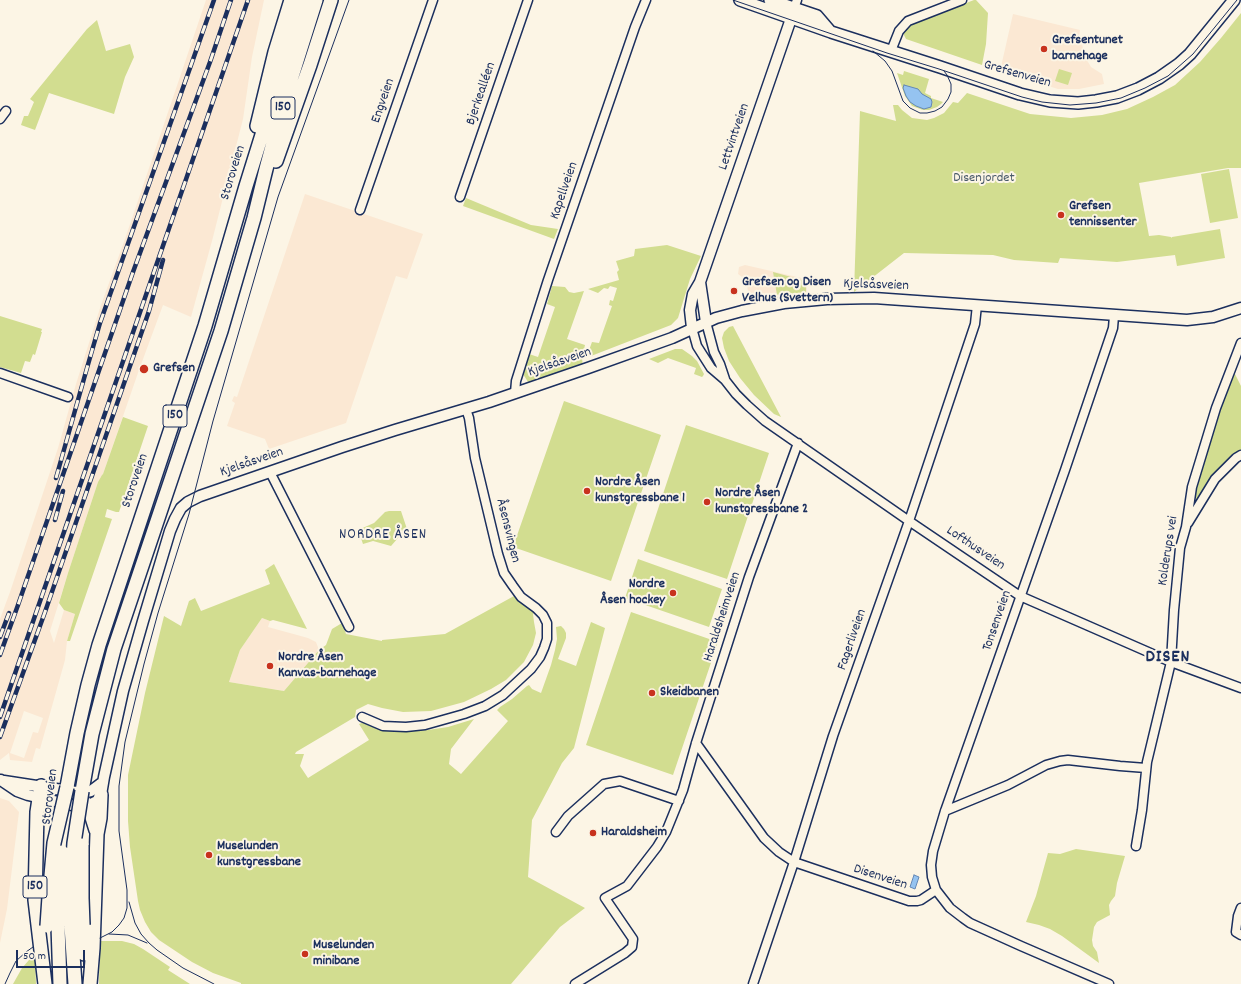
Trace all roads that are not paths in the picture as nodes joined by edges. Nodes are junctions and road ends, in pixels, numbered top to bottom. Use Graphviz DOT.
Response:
graph roads {
  1 [pos="291,0"];
  2 [pos="304,0"];
  3 [pos="316,0"];
  4 [pos="331,0"];
  5 [pos="433,0"];
  6 [pos="528,0"];
  7 [pos="646,0"];
  8 [pos="740,0"];
  9 [pos="770,0"];
  10 [pos="962,0"];
  11 [pos="1234,0"];
  12 [pos="794,9"];
  13 [pos="891,52"];
  14 [pos="6,111"];
  15 [pos="0,118"];
  16 [pos="246,186"];
  17 [pos="460,197"];
  18 [pos="360,210"];
  19 [pos="254,218"];
  20 [pos="700,282"];
  21 [pos="977,305"];
  22 [pos="1241,308"];
  23 [pos="1114,316"];
  24 [pos="706,322"];
  25 [pos="692,328"];
  26 [pos="1241,343"];
  27 [pos="0,373"];
  28 [pos="725,380"];
  29 [pos="515,393"];
  30 [pos="68,397"];
  31 [pos="466,409"];
  32 [pos="798,443"];
  33 [pos="1241,455"];
  34 [pos="270,472"];
  35 [pos="909,521"];
  36 [pos="1186,527"];
  37 [pos="1020,596"];
  38 [pos="349,626"];
  39 [pos="1171,662"];
  40 [pos="1241,688"];
  41 [pos="362,717"];
  42 [pos="696,744"];
  43 [pos="1146,768"];
  44 [pos="0,780"];
  45 [pos="103,782"];
  46 [pos="75,790"];
  47 [pos="40,792"];
  48 [pos="101,795"];
  49 [pos="679,801"];
  50 [pos="87,806"];
  51 [pos="945,811"];
  52 [pos="556,832"];
  53 [pos="97,834"];
  54 [pos="1136,846"];
  55 [pos="794,862"];
  56 [pos="936,890"];
  57 [pos="1241,908"];
  58 [pos="65,926"];
  59 [pos="1241,935"];
  60 [pos="44,980"];
  61 [pos="60,984"];
  62 [pos="75,984"];
  63 [pos="89,984"];
  64 [pos="575,984"];
  65 [pos="754,984"];
  66 [pos="1109,984"];
  1 -- 16 [label="highway, 150"];
  2 -- 16 [label="highway, Storoveien / 150"];
  3 -- 19 [label="highway, Storoveien / 150"];
  4 -- 19 [label="highway, 150"];
  5 -- 18 [label="street, Engveien"];
  6 -- 17 [label="street, Bjerkealléen"];
  7 -- 29 [label="street, Kapellveien"];
  8 -- 12 [label="main road, Grefsenveien"];
  9 -- 12 [label="main road, Grefsenveien"];
  10 -- 13 [label="street"];
  11 -- 13 [label="main road, Grefsenveien"];
  12 -- 13 [label="main road, Grefsenveien"];
  12 -- 20 [label="street, Lettvintveien"];
  14 -- 15 [label="street"];
  16 -- 46 [label="highway, Storoveien / 150"];
  19 -- 46 [label="highway, Storoveien / 150"];
  20 -- 24 [label="street, Lettvintveien"];
  20 -- 25 [label="street, Lettvintveien"];
  21 -- 23 [label="street, Kjelsåsveien"];
  21 -- 24 [label="street, Kjelsåsveien"];
  21 -- 35 [label="street, Fagerliveien"];
  22 -- 23 [label="street, Kjelsåsveien"];
  23 -- 37 [label="street, Tonsenveien"];
  24 -- 25 [label="street, Kjelsåsveien"];
  24 -- 28 [label="street, Lofthusveien"];
  25 -- 28 [label="street, Lofthusveien"];
  25 -- 29 [label="street, Kjelsåsveien"];
  26 -- 36 [label="street, Kolderups vei"];
  27 -- 30 [label="street"];
  28 -- 32 [label="street, Lofthusveien"];
  29 -- 31 [label="street, Kjelsåsveien"];
  31 -- 34 [label="street, Kjelsåsveien"];
  31 -- 41 [label="street, Åsensvingen"];
  32 -- 35 [label="street, Lofthusveien"];
  32 -- 42 [label="street, Haraldsheimveien"];
  33 -- 36 [label="street"];
  34 -- 38 [label="street"];
  34 -- 45 [label="street, Kjelsåsveien"];
  35 -- 37 [label="street, Lofthusveien"];
  35 -- 55 [label="street, Fagerliveien"];
  36 -- 39 [label="street, Kolderups vei"];
  37 -- 39 [label="street, Lofthusveien"];
  37 -- 51 [label="street, Tonsenveien"];
  39 -- 40 [label="street, Lofthusveien"];
  39 -- 43 [label="street, Kolderups vei"];
  42 -- 49 [label="street, Haraldsheimveien"];
  42 -- 55 [label="street, Disenveien"];
  43 -- 51 [label="street"];
  43 -- 54 [label="street, Kolderups vei"];
  44 -- 47 [label="street"];
  45 -- 46 [label="street"];
  45 -- 48 [label="street, Kjelsåsveien"];
  46 -- 47 [label="street"];
  46 -- 50 [label="highway, 150"];
  46 -- 58 [label="highway, Storoveien / 150, bridge"];
  46 -- 58 [label="highway, 150, bridge"];
  47 -- 50 [label="street"];
  47 -- 60 [label="highway, 150"];
  48 -- 50 [label="street"];
  48 -- 53 [label="highway, 150"];
  49 -- 52 [label="street"];
  49 -- 64 [label="street, Haraldsheimveien"];
  50 -- 53 [label="highway, 150"];
  51 -- 56 [label="street, Tonsenveien"];
  53 -- 63 [label="highway, 150"];
  55 -- 56 [label="street, Disenveien"];
  55 -- 65 [label="street, Fagerliveien"];
  56 -- 66 [label="street"];
  57 -- 59 [label="street"];
  58 -- 60 [label="highway, 150"];
  58 -- 61 [label="highway, Storoveien / 150"];
  58 -- 62 [label="highway, Storoveien / 150"];
  58 -- 63 [label="highway, 150"];
}
